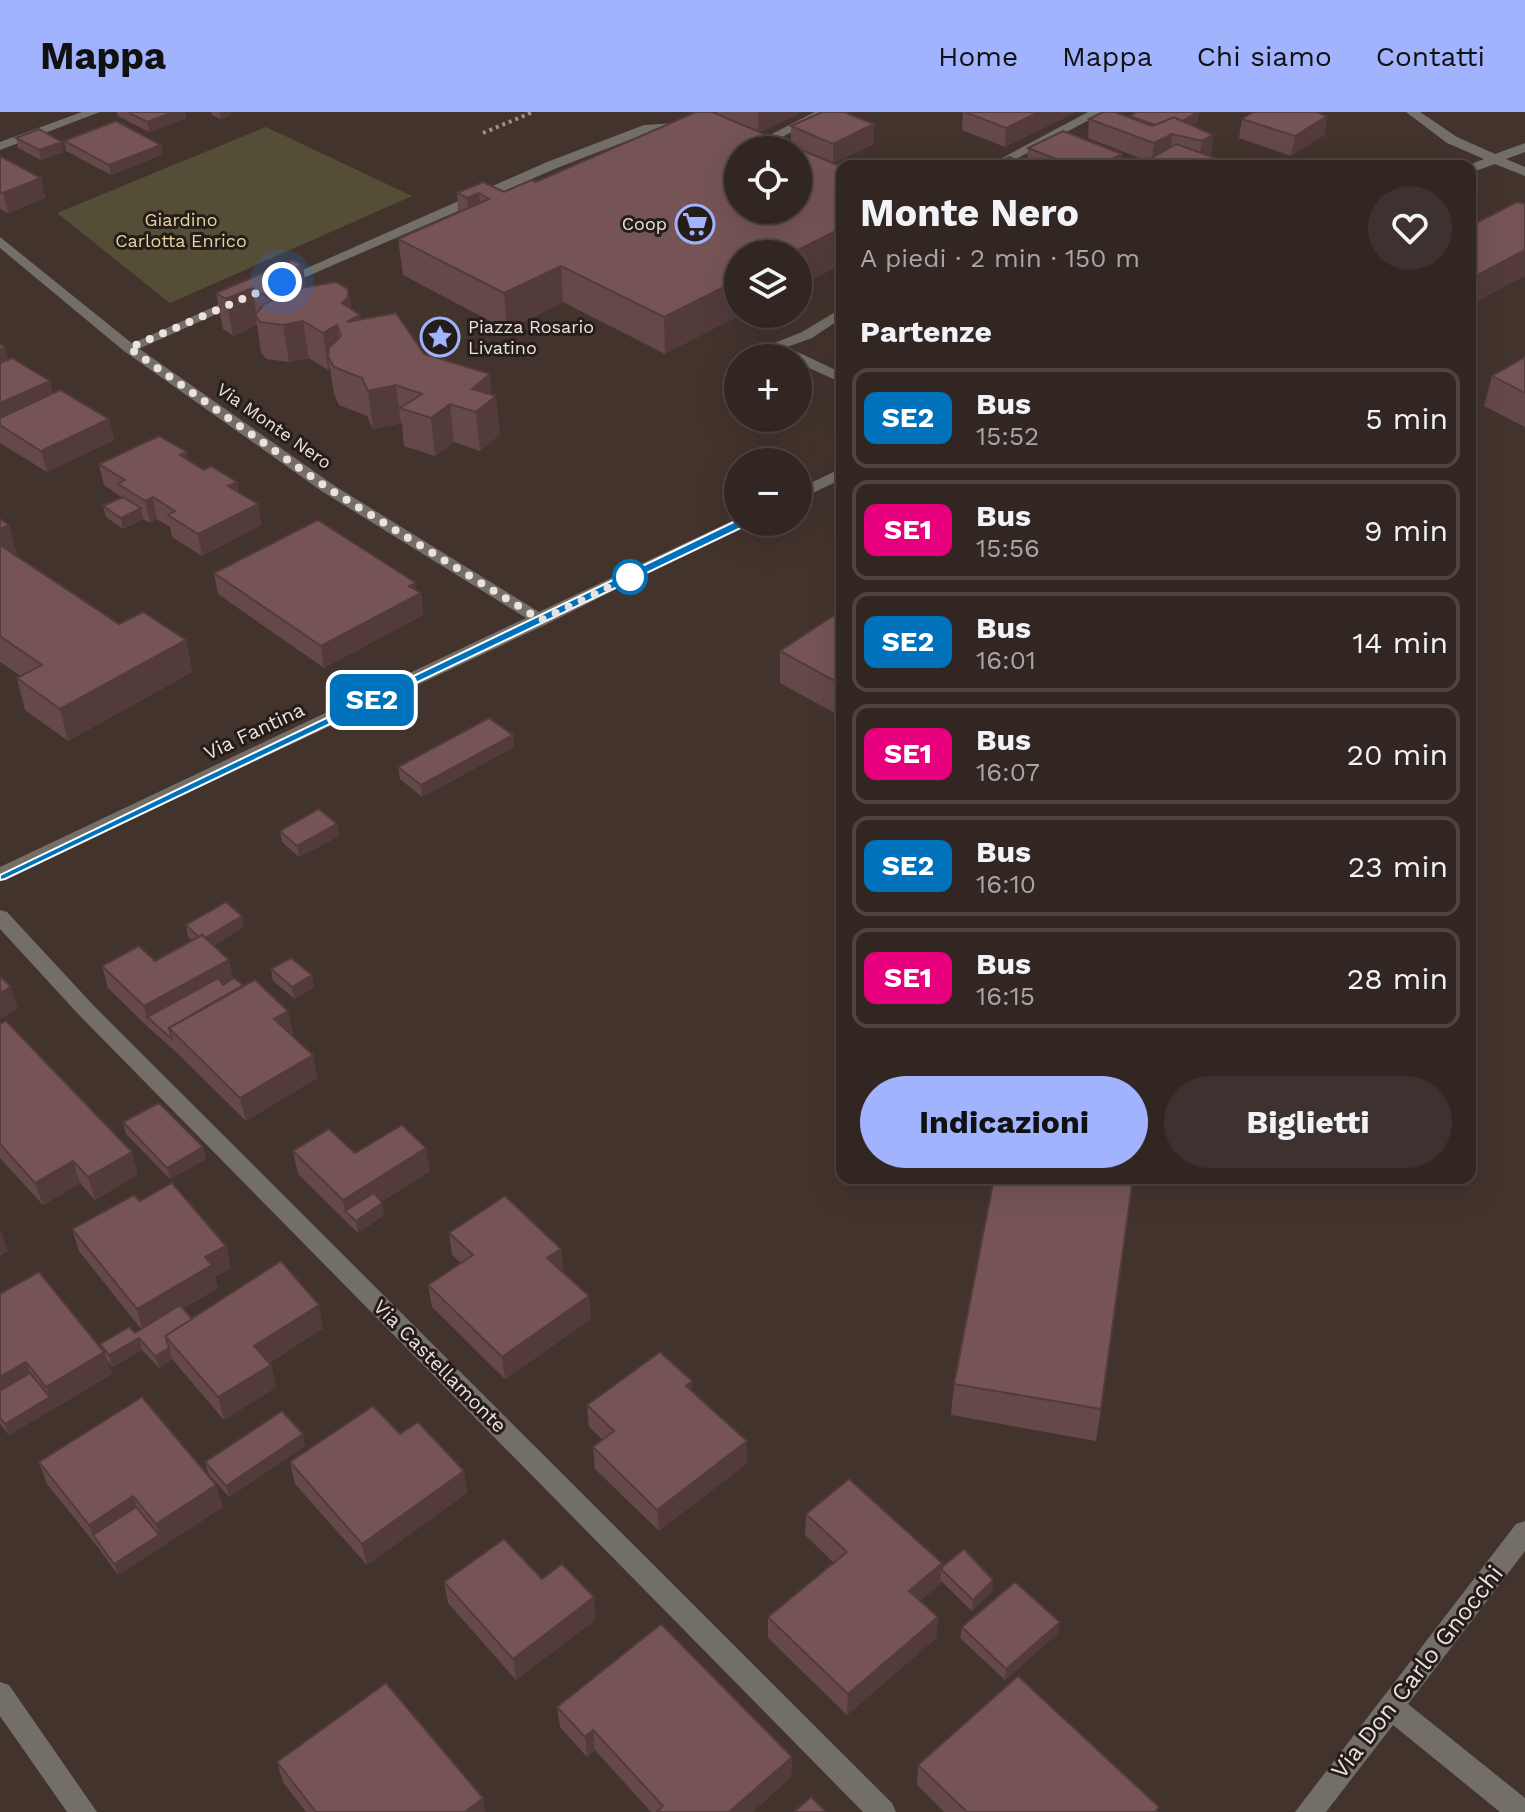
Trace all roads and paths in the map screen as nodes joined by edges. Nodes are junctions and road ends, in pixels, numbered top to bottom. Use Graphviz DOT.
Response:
graph roads {
  1 [pos="94,112"];
  2 [pos="533,112"];
  3 [pos="825,112"];
  4 [pos="1098,112"];
  5 [pos="1412,112"];
  6 [pos="709,131"];
  7 [pos="483,133"];
  8 [pos="774,136"];
  9 [pos="0,146"];
  10 [pos="1525,147"];
  11 [pos="1495,159"];
  12 [pos="1005,160"];
  13 [pos="1476,167"];
  14 [pos="1525,172"];
  15 [pos="0,241"];
  16 [pos="268,288"];
  17 [pos="254,294"];
  18 [pos="836,316"];
  19 [pos="129,348"];
  20 [pos="836,376"];
  21 [pos="836,476"];
  22 [pos="812,488"];
  23 [pos="724,531"];
  24 [pos="541,620"];
  25 [pos="0,875"];
  26 [pos="0,917"];
  27 [pos="1525,1532"];
  28 [pos="0,1694"];
  29 [pos="1390,1706"];
  30 [pos="83,1812"];
  31 [pos="882,1812"];
  32 [pos="1309,1812"];
  33 [pos="1521,1812"];
  1 -- 9 [label="street"];
  2 -- 7 [label="path"];
  3 -- 8 [label="street"];
  4 -- 12 [label="street"];
  5 -- 11 [label="street"];
  6 -- 16 [label="street"];
  10 -- 11 [label="street"];
  11 -- 13 [label="street"];
  11 -- 14 [label="street"];
  15 -- 19 [label="street, Via Monte Nero"];
  17 -- 19 [label="street"];
  18 -- 20 [label="street"];
  19 -- 24 [label="street, Via Monte Nero"];
  21 -- 22 [label="street"];
  23 -- 24 [label="street, Via Fantina"];
  24 -- 25 [label="street, Via Fantina"];
  26 -- 31 [label="street, Via Castellamonte"];
  27 -- 29 [label="street, Via Don Carlo Gnocchi"];
  28 -- 30 [label="street"];
  29 -- 32 [label="street, Via Don Carlo Gnocchi"];
  29 -- 33 [label="street"];
}
